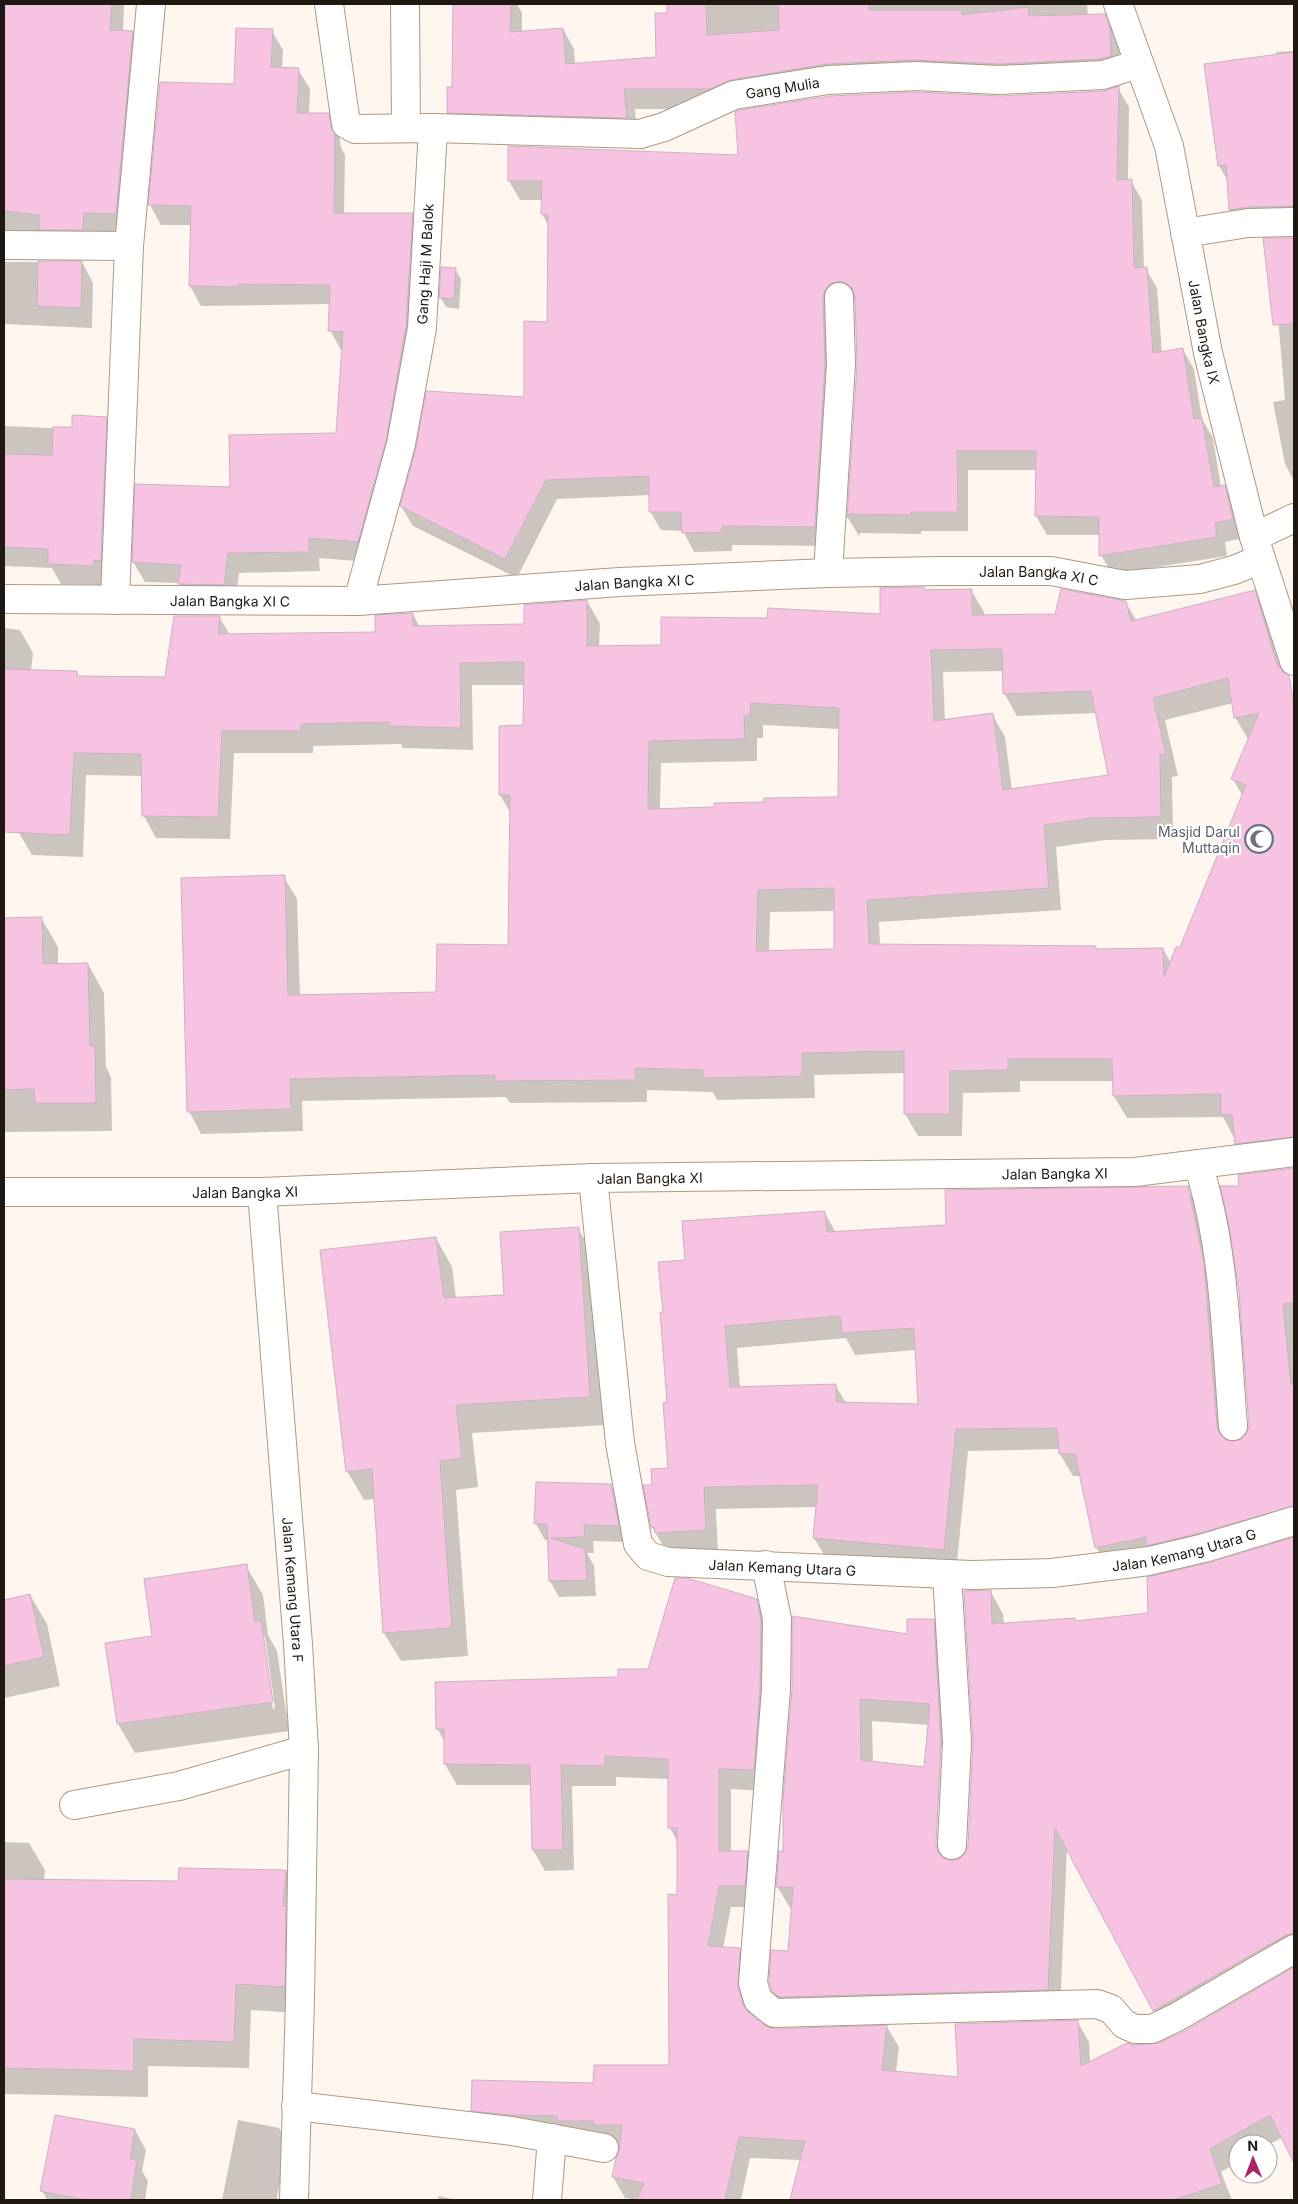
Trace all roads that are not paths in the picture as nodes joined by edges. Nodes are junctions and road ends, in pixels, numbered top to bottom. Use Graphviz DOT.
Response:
graph roads {
  1 [pos="151,4"];
  2 [pos="329,4"];
  3 [pos="405,4"];
  4 [pos="1118,4"];
  5 [pos="1138,64"];
  6 [pos="406,127"];
  7 [pos="433,128"];
  8 [pos="1294,222"];
  9 [pos="1185,233"];
  10 [pos="4,245"];
  11 [pos="129,246"];
  12 [pos="839,297"];
  13 [pos="1294,518"];
  14 [pos="1257,548"];
  15 [pos="828,573"];
  16 [pos="4,599"];
  17 [pos="115,600"];
  18 [pos="358,602"];
  19 [pos="1294,661"];
  20 [pos="1294,1152"];
  21 [pos="1198,1164"];
  22 [pos="593,1178"];
  23 [pos="4,1192"];
  24 [pos="262,1192"];
  25 [pos="1233,1426"];
  26 [pos="1294,1521"];
  27 [pos="766,1565"];
  28 [pos="947,1574"];
  29 [pos="304,1750"];
  30 [pos="74,1805"];
  31 [pos="952,1845"];
  32 [pos="1294,1949"];
  33 [pos="296,2106"];
  34 [pos="552,2138"];
  35 [pos="604,2148"];
  36 [pos="294,2200"];
  37 [pos="547,2200"];
  1 -- 11 [label="street"];
  2 -- 6 [label="street"];
  3 -- 6 [label="street"];
  4 -- 5 [label="street, Jalan Bangka IX"];
  5 -- 7 [label="street, Gang Mulia"];
  5 -- 9 [label="street, Jalan Bangka IX"];
  6 -- 7 [label="street"];
  7 -- 18 [label="street, Gang Haji M Balok"];
  8 -- 9 [label="street"];
  9 -- 14 [label="street, Jalan Bangka IX"];
  10 -- 11 [label="street"];
  11 -- 17 [label="street"];
  12 -- 15 [label="street"];
  13 -- 14 [label="street, Jalan Bangka XI C"];
  14 -- 15 [label="street, Jalan Bangka XI C"];
  14 -- 19 [label="street, Jalan Bangka IX"];
  15 -- 18 [label="street, Jalan Bangka XI C"];
  16 -- 17 [label="street, Jalan Bangka XI C"];
  17 -- 18 [label="street, Jalan Bangka XI C"];
  20 -- 21 [label="street, Jalan Bangka XI"];
  21 -- 22 [label="street, Jalan Bangka XI"];
  21 -- 25 [label="street"];
  22 -- 24 [label="street, Jalan Bangka XI"];
  22 -- 27 [label="street, Jalan Kemang Utara G"];
  23 -- 24 [label="street, Jalan Bangka XI"];
  24 -- 29 [label="street, Jalan Kemang Utara F"];
  26 -- 28 [label="street, Jalan Kemang Utara G"];
  27 -- 28 [label="street, Jalan Kemang Utara G"];
  27 -- 32 [label="street"];
  28 -- 31 [label="street"];
  29 -- 30 [label="street"];
  29 -- 33 [label="street, Jalan Kemang Utara F"];
  33 -- 34 [label="street"];
  33 -- 36 [label="street, Jalan Kemang Utara F"];
  34 -- 35 [label="street"];
  34 -- 37 [label="street"];
}
